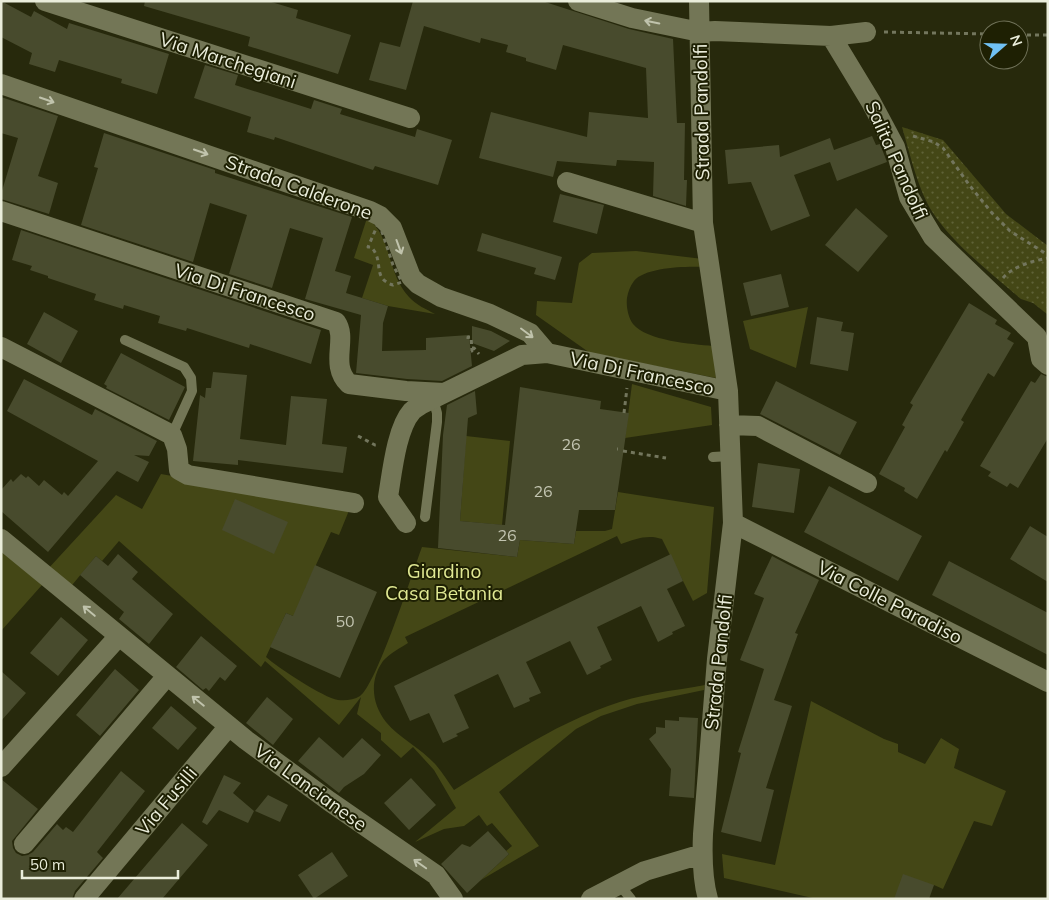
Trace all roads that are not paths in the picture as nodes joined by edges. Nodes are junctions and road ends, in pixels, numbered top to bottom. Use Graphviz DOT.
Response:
graph roads {
  1 [pos="45,1"];
  2 [pos="578,1"];
  3 [pos="699,1"];
  4 [pos="700,32"];
  5 [pos="866,32"];
  6 [pos="831,36"];
  7 [pos="1,84"];
  8 [pos="410,118"];
  9 [pos="567,182"];
  10 [pos="1,211"];
  11 [pos="703,223"];
  12 [pos="125,340"];
  13 [pos="1,347"];
  14 [pos="547,353"];
  15 [pos="1048,365"];
  16 [pos="728,391"];
  17 [pos="439,396"];
  18 [pos="730,425"];
  19 [pos="172,436"];
  20 [pos="867,483"];
  21 [pos="354,503"];
  22 [pos="425,517"];
  23 [pos="733,522"];
  24 [pos="406,523"];
  25 [pos="1,539"];
  26 [pos="119,636"];
  27 [pos="167,676"];
  28 [pos="1048,682"];
  29 [pos="229,726"];
  30 [pos="1,767"];
  31 [pos="24,844"];
  32 [pos="702,854"];
  33 [pos="625,892"];
  34 [pos="84,899"];
  35 [pos="453,899"];
  36 [pos="592,899"];
  37 [pos="708,899"];
  1 -- 8 [label="street, Via Marchegiani"];
  4 -- 2 [label="street, one-way"];
  3 -- 4 [label="street, Strada Pandolfi"];
  4 -- 6 [label="street"];
  4 -- 11 [label="street, Strada Pandolfi"];
  5 -- 6 [label="street"];
  6 -- 15 [label="street, Salita Pandolfi"];
  7 -- 14 [label="street, Strada Calderone, one-way"];
  9 -- 11 [label="street"];
  10 -- 17 [label="street, Via Di Francesco"];
  11 -- 16 [label="street, Strada Pandolfi"];
  12 -- 19 [label="lane"];
  13 -- 19 [label="street"];
  14 -- 16 [label="street, Via Di Francesco"];
  14 -- 17 [label="street, Via Di Francesco"];
  16 -- 18 [label="street, Strada Pandolfi"];
  17 -- 22 [label="lane"];
  17 -- 24 [label="street, Via Di Francesco"];
  18 -- 20 [label="street"];
  18 -- 23 [label="street, Strada Pandolfi"];
  19 -- 21 [label="street"];
  23 -- 28 [label="street, Via Colle Paradiso"];
  23 -- 32 [label="street, Strada Pandolfi"];
  26 -- 25 [label="street, Via Lancianese, one-way"];
  26 -- 27 [label="street, Via Lancianese"];
  26 -- 30 [label="street"];
  29 -- 27 [label="street, Via Lancianese, one-way"];
  27 -- 31 [label="street"];
  29 -- 34 [label="street, Via Fusilli"];
  35 -- 29 [label="street, Via Lancianese, one-way"];
  32 -- 33 [label="street"];
  32 -- 37 [label="street, Strada Pandolfi"];
  33 -- 36 [label="street"];
}
